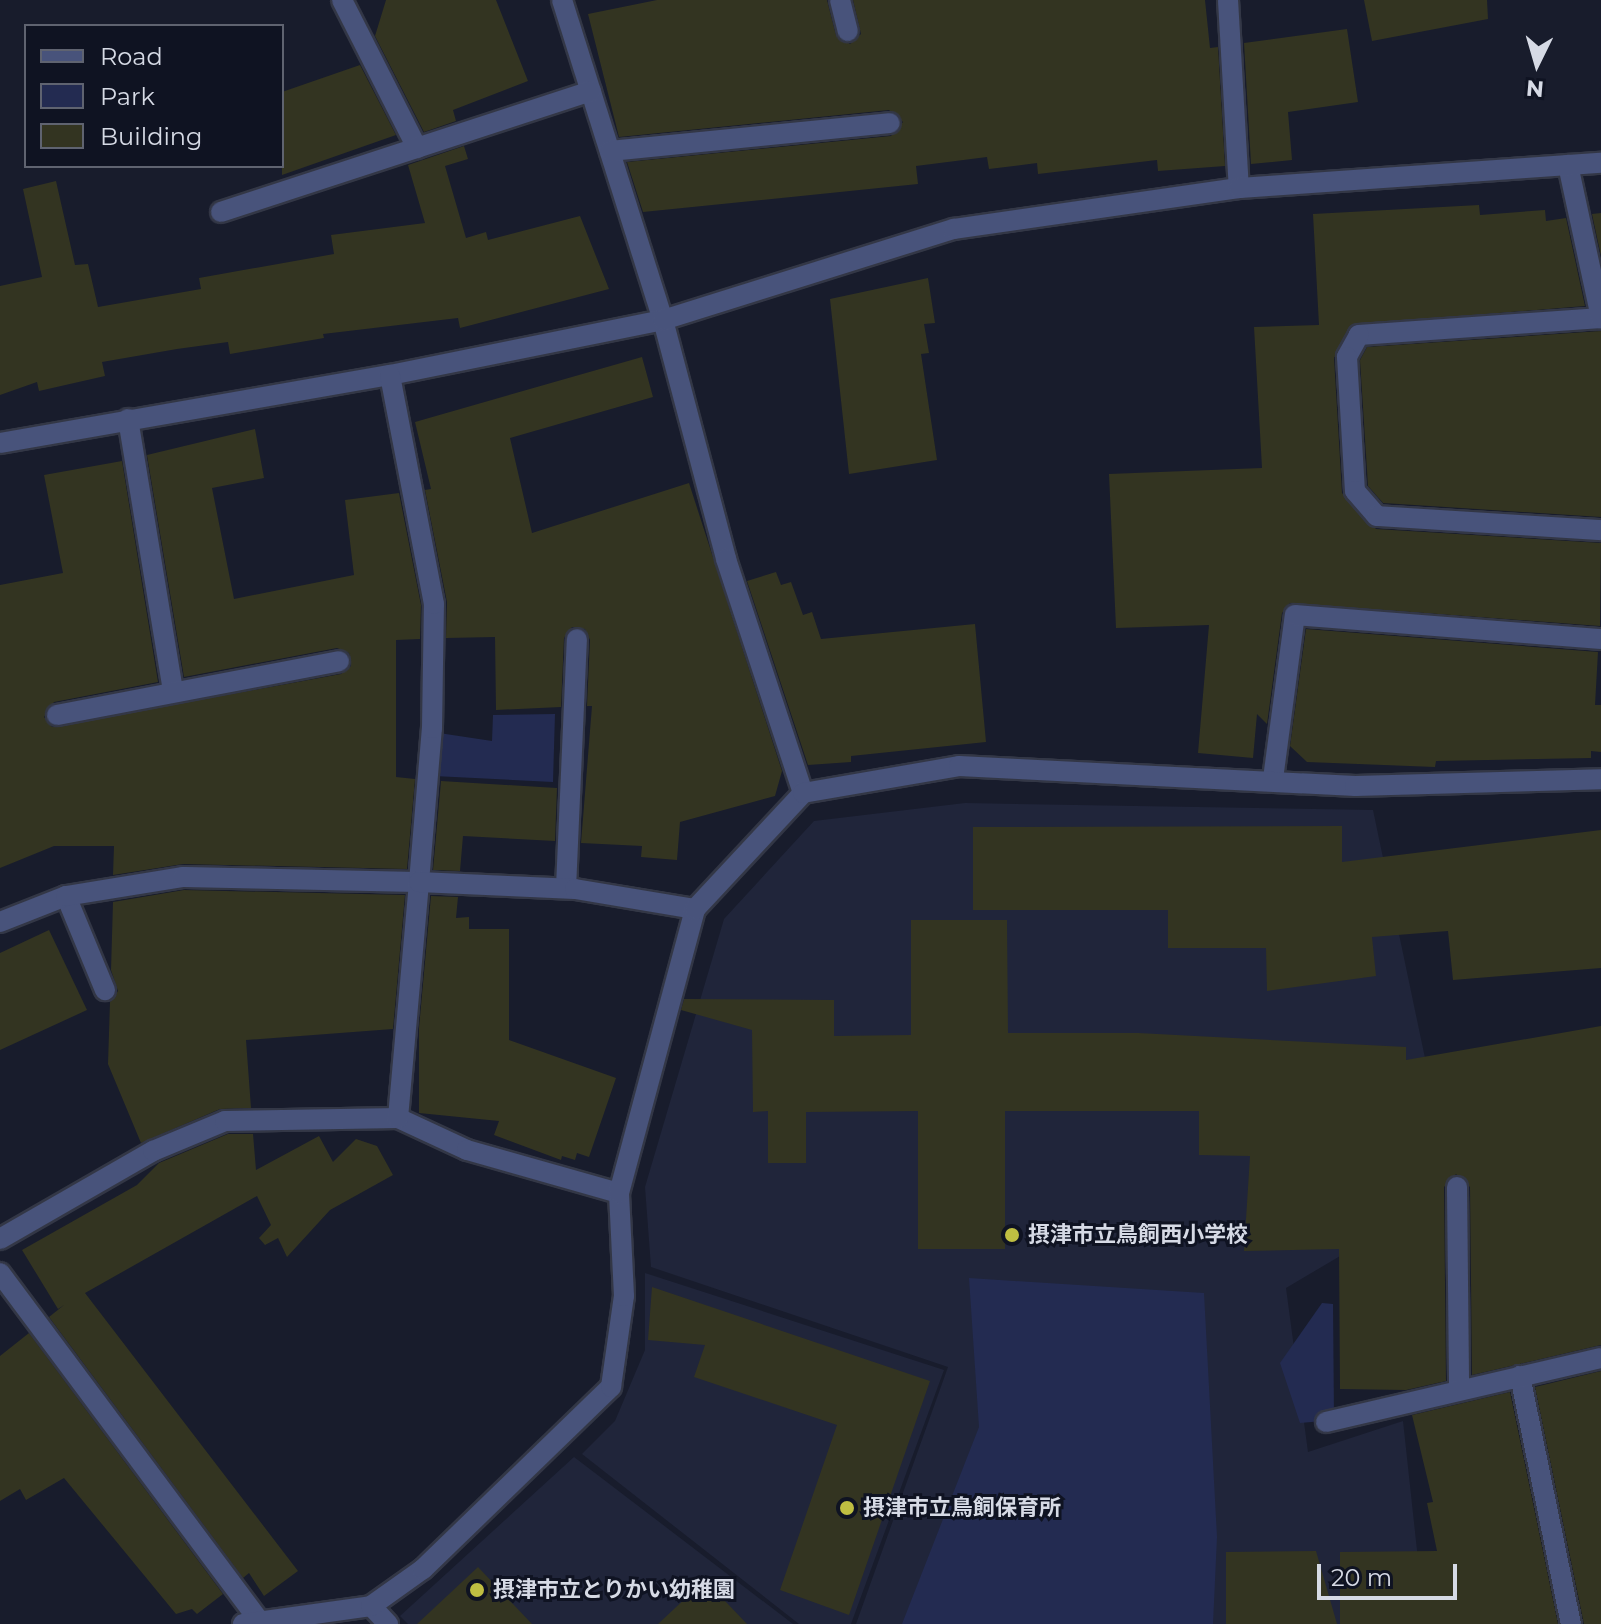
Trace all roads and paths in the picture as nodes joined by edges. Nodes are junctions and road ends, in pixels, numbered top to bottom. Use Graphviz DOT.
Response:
graph roads {
  1 [pos="342,0"];
  2 [pos="562,0"];
  3 [pos="840,0"];
  4 [pos="1228,0"];
  5 [pos="848,31"];
  6 [pos="591,91"];
  7 [pos="890,123"];
  8 [pos="417,148"];
  9 [pos="610,151"];
  10 [pos="1601,163"];
  11 [pos="1568,165"];
  12 [pos="1239,188"];
  13 [pos="221,212"];
  14 [pos="1601,318"];
  15 [pos="663,320"];
  16 [pos="390,375"];
  17 [pos="128,419"];
  18 [pos="0,443"];
  19 [pos="1601,530"];
  20 [pos="577,639"];
  21 [pos="1601,639"];
  22 [pos="339,661"];
  23 [pos="173,691"];
  24 [pos="57,715"];
  25 [pos="1273,779"];
  26 [pos="1601,779"];
  27 [pos="803,793"];
  28 [pos="419,882"];
  29 [pos="566,888"];
  30 [pos="66,896"];
  31 [pos="695,909"];
  32 [pos="0,922"];
  33 [pos="105,990"];
  34 [pos="398,1118"];
  35 [pos="1457,1187"];
  36 [pos="619,1193"];
  37 [pos="0,1239"];
  38 [pos="0,1273"];
  39 [pos="1601,1358"];
  40 [pos="1520,1376"];
  41 [pos="1459,1389"];
  42 [pos="1326,1422"];
  43 [pos="371,1606"];
  44 [pos="252,1623"];
  45 [pos="388,1624"];
  46 [pos="1571,1624"];
  1 -- 8 [label="street"];
  2 -- 6 [label="street"];
  3 -- 5 [label="street"];
  4 -- 12 [label="street"];
  6 -- 8 [label="street"];
  6 -- 9 [label="street"];
  7 -- 9 [label="street"];
  8 -- 13 [label="street"];
  9 -- 15 [label="street"];
  10 -- 11 [label="street"];
  11 -- 12 [label="street"];
  11 -- 14 [label="street"];
  12 -- 15 [label="street"];
  14 -- 19 [label="street"];
  15 -- 16 [label="street"];
  15 -- 27 [label="street"];
  16 -- 17 [label="street"];
  16 -- 28 [label="street"];
  17 -- 18 [label="street"];
  17 -- 23 [label="street"];
  20 -- 29 [label="street"];
  21 -- 25 [label="street"];
  22 -- 23 [label="street"];
  23 -- 24 [label="street"];
  25 -- 26 [label="street"];
  25 -- 27 [label="street"];
  27 -- 31 [label="street"];
  28 -- 29 [label="street"];
  28 -- 30 [label="street"];
  28 -- 34 [label="street"];
  29 -- 31 [label="street"];
  30 -- 32 [label="street"];
  30 -- 33 [label="street"];
  31 -- 36 [label="street"];
  34 -- 36 [label="street"];
  34 -- 37 [label="street"];
  35 -- 41 [label="street"];
  36 -- 43 [label="street"];
  38 -- 44 [label="street"];
  39 -- 40 [label="street"];
  40 -- 41 [label="street"];
  40 -- 46 [label="street"];
  41 -- 42 [label="street"];
  43 -- 44 [label="street"];
  43 -- 45 [label="street"];
}
